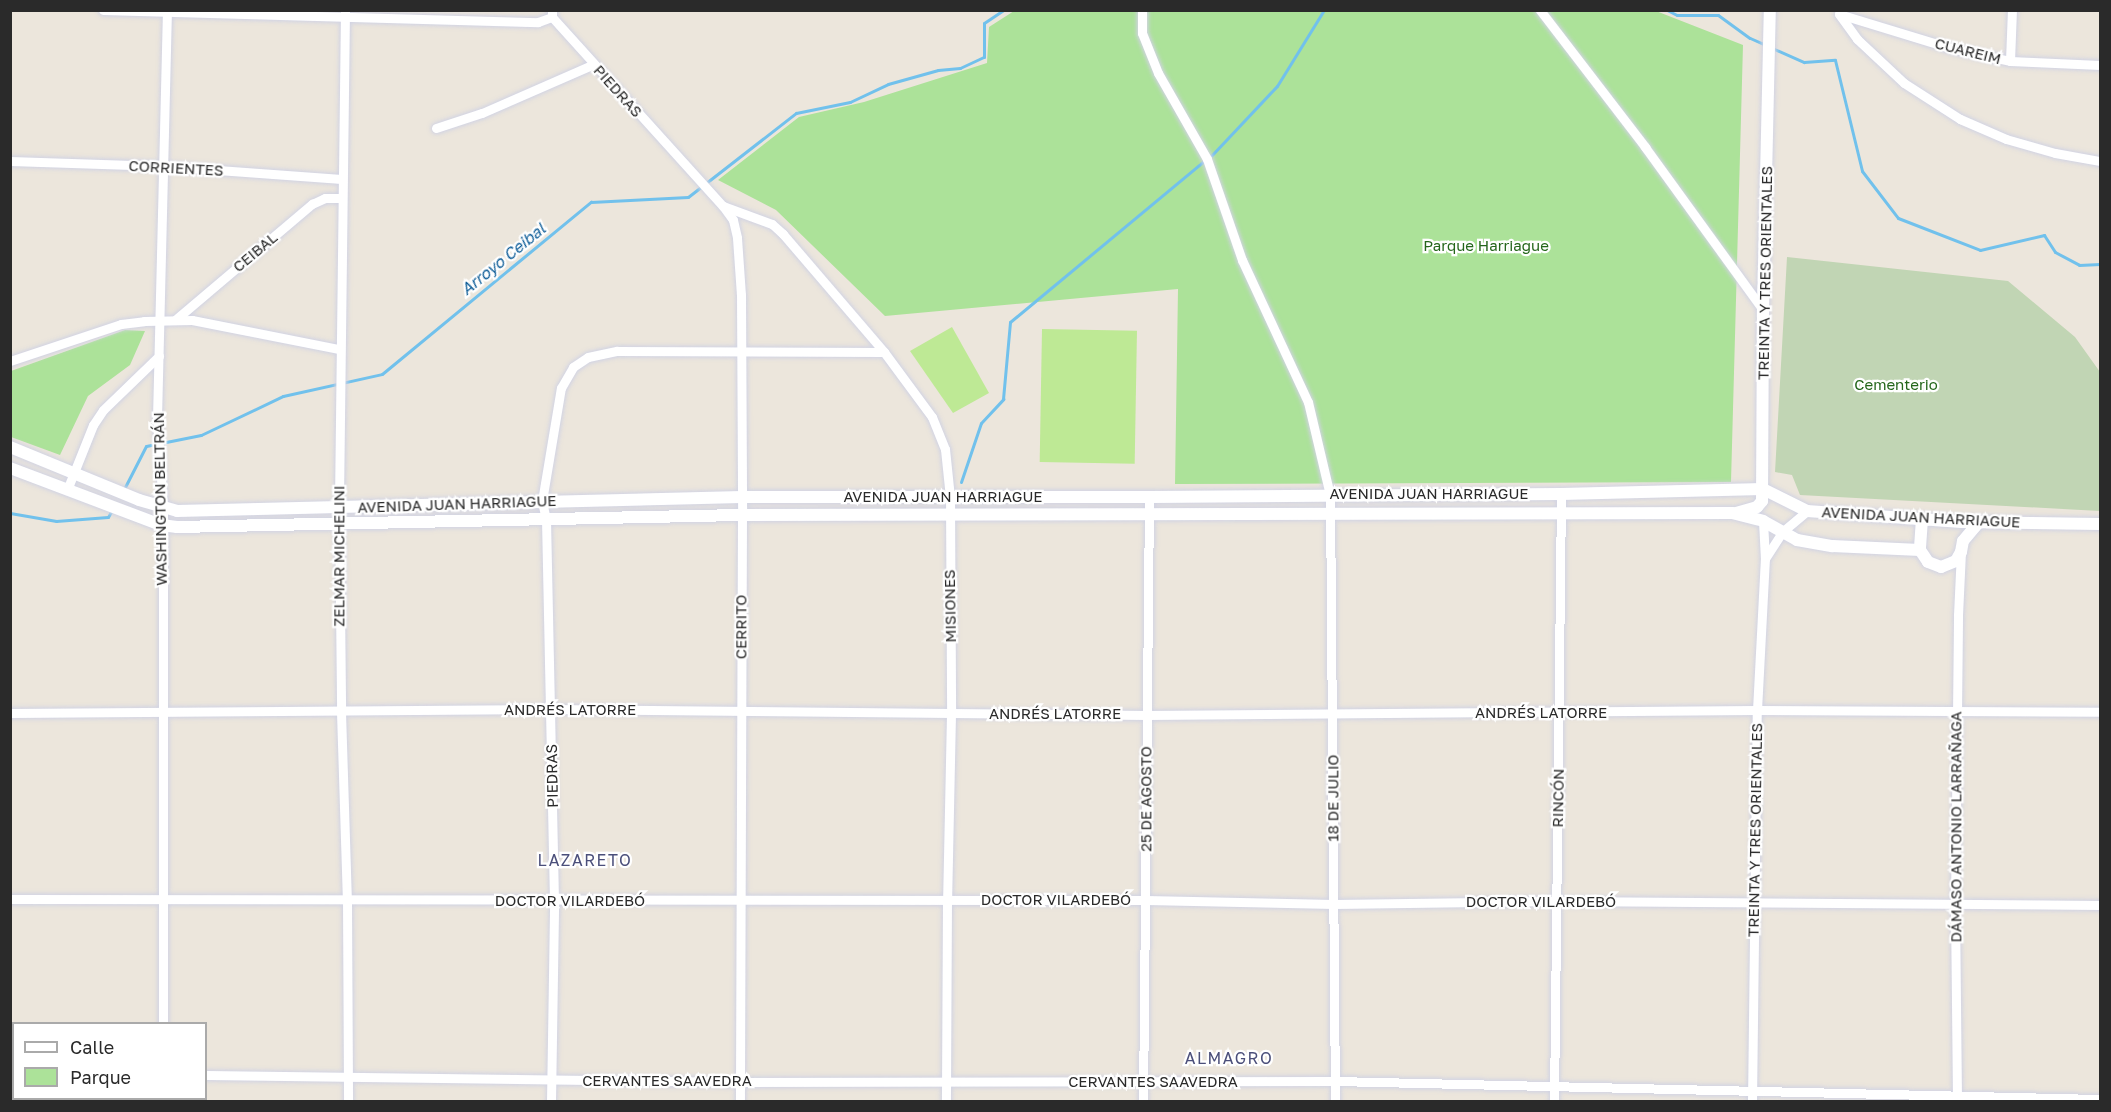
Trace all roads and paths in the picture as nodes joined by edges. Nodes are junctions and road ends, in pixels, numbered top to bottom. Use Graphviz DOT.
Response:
graph roads {
  1 [pos="103,10"];
  2 [pos="1142,10"];
  3 [pos="1540,10"];
  4 [pos="2012,10"];
  5 [pos="167,12"];
  6 [pos="1770,12"];
  7 [pos="345,13"];
  8 [pos="552,14"];
  9 [pos="2010,61"];
  10 [pos="594,64"];
  11 [pos="2100,65"];
  12 [pos="436,128"];
  13 [pos="10,161"];
  14 [pos="2100,161"];
  15 [pos="163,166"];
  16 [pos="688,170"];
  17 [pos="342,179"];
  18 [pos="341,198"];
  19 [pos="723,206"];
  20 [pos="1763,310"];
  21 [pos="159,321"];
  22 [pos="174,321"];
  23 [pos="339,349"];
  24 [pos="741,351"];
  25 [pos="884,352"];
  26 [pos="159,356"];
  27 [pos="10,361"];
  28 [pos="10,447"];
  29 [pos="10,468"];
  30 [pos="74,473"];
  31 [pos="1748,489"];
  32 [pos="1762,489"];
  33 [pos="67,490"];
  34 [pos="1561,494"];
  35 [pos="1330,495"];
  36 [pos="741,497"];
  37 [pos="950,497"];
  38 [pos="1149,497"];
  39 [pos="542,501"];
  40 [pos="163,508"];
  41 [pos="339,508"];
  42 [pos="1807,511"];
  43 [pos="1561,513"];
  44 [pos="1732,513"];
  45 [pos="1148,514"];
  46 [pos="742,515"];
  47 [pos="1331,515"];
  48 [pos="949,516"];
  49 [pos="1922,519"];
  50 [pos="546,520"];
  51 [pos="1763,521"];
  52 [pos="1957,522"];
  53 [pos="1979,522"];
  54 [pos="2100,524"];
  55 [pos="161,525"];
  56 [pos="339,525"];
  57 [pos="1782,532"];
  58 [pos="1962,547"];
  59 [pos="1920,550"];
  60 [pos="1765,559"];
  61 [pos="551,709"];
  62 [pos="1757,710"];
  63 [pos="164,711"];
  64 [pos="741,711"];
  65 [pos="341,712"];
  66 [pos="1957,712"];
  67 [pos="2100,712"];
  68 [pos="10,713"];
  69 [pos="1559,713"];
  70 [pos="951,714"];
  71 [pos="1332,714"];
  72 [pos="1147,715"];
  73 [pos="10,899"];
  74 [pos="162,900"];
  75 [pos="1146,900"];
  76 [pos="347,901"];
  77 [pos="554,901"];
  78 [pos="742,901"];
  79 [pos="947,901"];
  80 [pos="1557,901"];
  81 [pos="1753,902"];
  82 [pos="1334,904"];
  83 [pos="2100,905"];
  84 [pos="1955,906"];
  85 [pos="163,1022"];
  86 [pos="207,1075"];
  87 [pos="347,1076"];
  88 [pos="552,1080"];
  89 [pos="740,1082"];
  90 [pos="946,1082"];
  91 [pos="1143,1082"];
  92 [pos="1335,1082"];
  93 [pos="1555,1085"];
  94 [pos="1752,1089"];
  95 [pos="1957,1099"];
  96 [pos="2100,1099"];
  97 [pos="348,1101"];
  98 [pos="551,1101"];
  99 [pos="740,1101"];
  100 [pos="946,1101"];
  101 [pos="1143,1101"];
  102 [pos="1335,1101"];
  103 [pos="1554,1101"];
  104 [pos="1752,1101"];
  1 -- 5 [label="street"];
  2 -- 35 [label="street, 18 DE JULIO"];
  3 -- 20 [label="street"];
  4 -- 9 [label="street"];
  5 -- 7 [label="street"];
  5 -- 15 [label="street, WASHINGTON BELTRÁN"];
  6 -- 20 [label="street, TREINTA Y TRES ORIENTALES"];
  7 -- 8 [label="street"];
  7 -- 17 [label="street, ZELMAR MICHELINI"];
  8 -- 10 [label="street, PIEDRAS"];
  9 -- 11 [label="street, CUAREIM"];
  9 -- 14 [label="street, CUAREIM"];
  10 -- 12 [label="street"];
  10 -- 16 [label="street, PIEDRAS"];
  13 -- 15 [label="street, CORRIENTES"];
  15 -- 17 [label="street, CORRIENTES"];
  15 -- 21 [label="street, WASHINGTON BELTRÁN"];
  16 -- 19 [label="street, CERRITO"];
  17 -- 18 [label="street, ZELMAR MICHELINI"];
  18 -- 22 [label="street, CEIBAL"];
  18 -- 23 [label="street, ZELMAR MICHELINI"];
  19 -- 24 [label="street, CERRITO"];
  19 -- 25 [label="street, MISIONES"];
  20 -- 32 [label="street, TREINTA Y TRES ORIENTALES"];
  21 -- 22 [label="street"];
  21 -- 26 [label="street, WASHINGTON BELTRÁN"];
  21 -- 27 [label="street"];
  22 -- 23 [label="street"];
  23 -- 41 [label="street, ZELMAR MICHELINI"];
  24 -- 25 [label="street"];
  24 -- 36 [label="street, CERRITO"];
  24 -- 39 [label="street, PIEDRAS"];
  25 -- 37 [label="street, MISIONES"];
  26 -- 30 [label="street"];
  26 -- 40 [label="street, WASHINGTON BELTRÁN"];
  28 -- 30 [label="street, AVENIDA JUAN HARRIAGUE"];
  29 -- 33 [label="street, AVENIDA JUAN HARRIAGUE"];
  30 -- 33 [label="street"];
  30 -- 40 [label="street, AVENIDA JUAN HARRIAGUE"];
  31 -- 32 [label="street, AVENIDA JUAN HARRIAGUE"];
  31 -- 34 [label="street, AVENIDA JUAN HARRIAGUE"];
  31 -- 44 [label="street"];
  32 -- 42 [label="street, AVENIDA JUAN HARRIAGUE"];
  32 -- 44 [label="street"];
  33 -- 55 [label="street, AVENIDA JUAN HARRIAGUE"];
  34 -- 35 [label="street, AVENIDA JUAN HARRIAGUE"];
  34 -- 43 [label="street, RINCÓN"];
  35 -- 38 [label="street, AVENIDA JUAN HARRIAGUE"];
  35 -- 47 [label="street, 18 DE JULIO"];
  36 -- 37 [label="street, AVENIDA JUAN HARRIAGUE"];
  36 -- 39 [label="street, AVENIDA JUAN HARRIAGUE"];
  36 -- 46 [label="street, CERRITO"];
  37 -- 38 [label="street, AVENIDA JUAN HARRIAGUE"];
  37 -- 48 [label="street, MISIONES"];
  38 -- 45 [label="street, 25 DE AGOSTO"];
  39 -- 41 [label="street, AVENIDA JUAN HARRIAGUE"];
  39 -- 50 [label="street, PIEDRAS"];
  40 -- 41 [label="street, AVENIDA JUAN HARRIAGUE"];
  40 -- 55 [label="street, WASHINGTON BELTRÁN"];
  41 -- 56 [label="street, ZELMAR MICHELINI"];
  42 -- 49 [label="street, AVENIDA JUAN HARRIAGUE"];
  42 -- 57 [label="street, TREINTA Y TRES ORIENTALES"];
  43 -- 44 [label="street, AVENIDA JUAN HARRIAGUE"];
  43 -- 47 [label="street, AVENIDA JUAN HARRIAGUE"];
  43 -- 69 [label="street, RINCÓN"];
  44 -- 51 [label="street, AVENIDA JUAN HARRIAGUE"];
  45 -- 47 [label="street, AVENIDA JUAN HARRIAGUE"];
  45 -- 48 [label="street, AVENIDA JUAN HARRIAGUE"];
  45 -- 72 [label="street, 25 DE AGOSTO"];
  46 -- 48 [label="street, AVENIDA JUAN HARRIAGUE"];
  46 -- 50 [label="street, AVENIDA JUAN HARRIAGUE"];
  46 -- 64 [label="street, CERRITO"];
  47 -- 71 [label="street, 18 DE JULIO"];
  48 -- 70 [label="street, MISIONES"];
  49 -- 52 [label="street, AVENIDA JUAN HARRIAGUE"];
  49 -- 59 [label="street"];
  50 -- 56 [label="street, AVENIDA JUAN HARRIAGUE"];
  50 -- 61 [label="street, PIEDRAS"];
  51 -- 57 [label="street, AVENIDA JUAN HARRIAGUE"];
  51 -- 60 [label="street, TREINTA Y TRES ORIENTALES"];
  52 -- 53 [label="street, AVENIDA JUAN HARRIAGUE"];
  52 -- 58 [label="street"];
  53 -- 54 [label="street, AVENIDA JUAN HARRIAGUE"];
  53 -- 58 [label="street"];
  55 -- 56 [label="street, AVENIDA JUAN HARRIAGUE"];
  55 -- 63 [label="street, WASHINGTON BELTRÁN"];
  56 -- 65 [label="street, ZELMAR MICHELINI"];
  57 -- 59 [label="street, AVENIDA JUAN HARRIAGUE"];
  57 -- 60 [label="street, TREINTA Y TRES ORIENTALES"];
  58 -- 59 [label="street"];
  58 -- 66 [label="street, DÁMASO ANTONIO LARRAÑAGA"];
  60 -- 62 [label="street, TREINTA Y TRES ORIENTALES"];
  61 -- 64 [label="street, ANDRÉS LATORRE"];
  61 -- 65 [label="street, ANDRÉS LATORRE"];
  61 -- 77 [label="street, PIEDRAS"];
  62 -- 66 [label="street, ANDRÉS LATORRE"];
  62 -- 69 [label="street, ANDRÉS LATORRE"];
  62 -- 81 [label="street, TREINTA Y TRES ORIENTALES"];
  63 -- 65 [label="street, ANDRÉS LATORRE"];
  63 -- 68 [label="street, ANDRÉS LATORRE"];
  63 -- 74 [label="street, WASHINGTON BELTRÁN"];
  64 -- 70 [label="street, ANDRÉS LATORRE"];
  64 -- 78 [label="street, CERRITO"];
  65 -- 76 [label="street, ZELMAR MICHELINI"];
  66 -- 67 [label="street, ANDRÉS LATORRE"];
  66 -- 84 [label="street, DÁMASO ANTONIO LARRAÑAGA"];
  69 -- 71 [label="street, ANDRÉS LATORRE"];
  69 -- 80 [label="street, RINCÓN"];
  70 -- 72 [label="street, ANDRÉS LATORRE"];
  70 -- 79 [label="street, MISIONES"];
  71 -- 72 [label="street, ANDRÉS LATORRE"];
  71 -- 82 [label="street, 18 DE JULIO"];
  72 -- 75 [label="street, 25 DE AGOSTO"];
  73 -- 74 [label="street, DOCTOR VILARDEBÓ"];
  74 -- 76 [label="street, DOCTOR VILARDEBÓ"];
  74 -- 85 [label="street, WASHINGTON BELTRÁN"];
  75 -- 79 [label="street, DOCTOR VILARDEBÓ"];
  75 -- 82 [label="street, DOCTOR VILARDEBÓ"];
  75 -- 91 [label="street, 25 DE AGOSTO"];
  76 -- 77 [label="street, DOCTOR VILARDEBÓ"];
  76 -- 87 [label="street, ZELMAR MICHELINI"];
  77 -- 78 [label="street, DOCTOR VILARDEBÓ"];
  77 -- 88 [label="street, PIEDRAS"];
  78 -- 79 [label="street, DOCTOR VILARDEBÓ"];
  78 -- 89 [label="street, CERRITO"];
  79 -- 90 [label="street, MISIONES"];
  80 -- 81 [label="street, DOCTOR VILARDEBÓ"];
  80 -- 82 [label="street, DOCTOR VILARDEBÓ"];
  80 -- 93 [label="street, RINCÓN"];
  81 -- 84 [label="street, DOCTOR VILARDEBÓ"];
  81 -- 94 [label="street, TREINTA Y TRES ORIENTALES"];
  82 -- 92 [label="street, 18 DE JULIO"];
  83 -- 84 [label="street, DOCTOR VILARDEBÓ"];
  84 -- 95 [label="street, DÁMASO ANTONIO LARRAÑAGA"];
  86 -- 87 [label="street, CERVANTES SAAVEDRA"];
  87 -- 88 [label="street, CERVANTES SAAVEDRA"];
  87 -- 97 [label="street, ZELMAR MICHELINI"];
  88 -- 89 [label="street, CERVANTES SAAVEDRA"];
  88 -- 98 [label="street, PIEDRAS"];
  89 -- 90 [label="street, CERVANTES SAAVEDRA"];
  89 -- 99 [label="street, CERRITO"];
  90 -- 91 [label="street, CERVANTES SAAVEDRA"];
  90 -- 100 [label="street, MISIONES"];
  91 -- 92 [label="street, CERVANTES SAAVEDRA"];
  91 -- 101 [label="street, 25 DE AGOSTO"];
  92 -- 93 [label="street, CERVANTES SAAVEDRA"];
  92 -- 102 [label="street, 18 DE JULIO"];
  93 -- 94 [label="street, CERVANTES SAAVEDRA"];
  93 -- 103 [label="street, RINCÓN"];
  94 -- 95 [label="street, CERVANTES SAAVEDRA"];
  94 -- 104 [label="street, TREINTA Y TRES ORIENTALES"];
  95 -- 96 [label="street, CERVANTES SAAVEDRA"];
}
